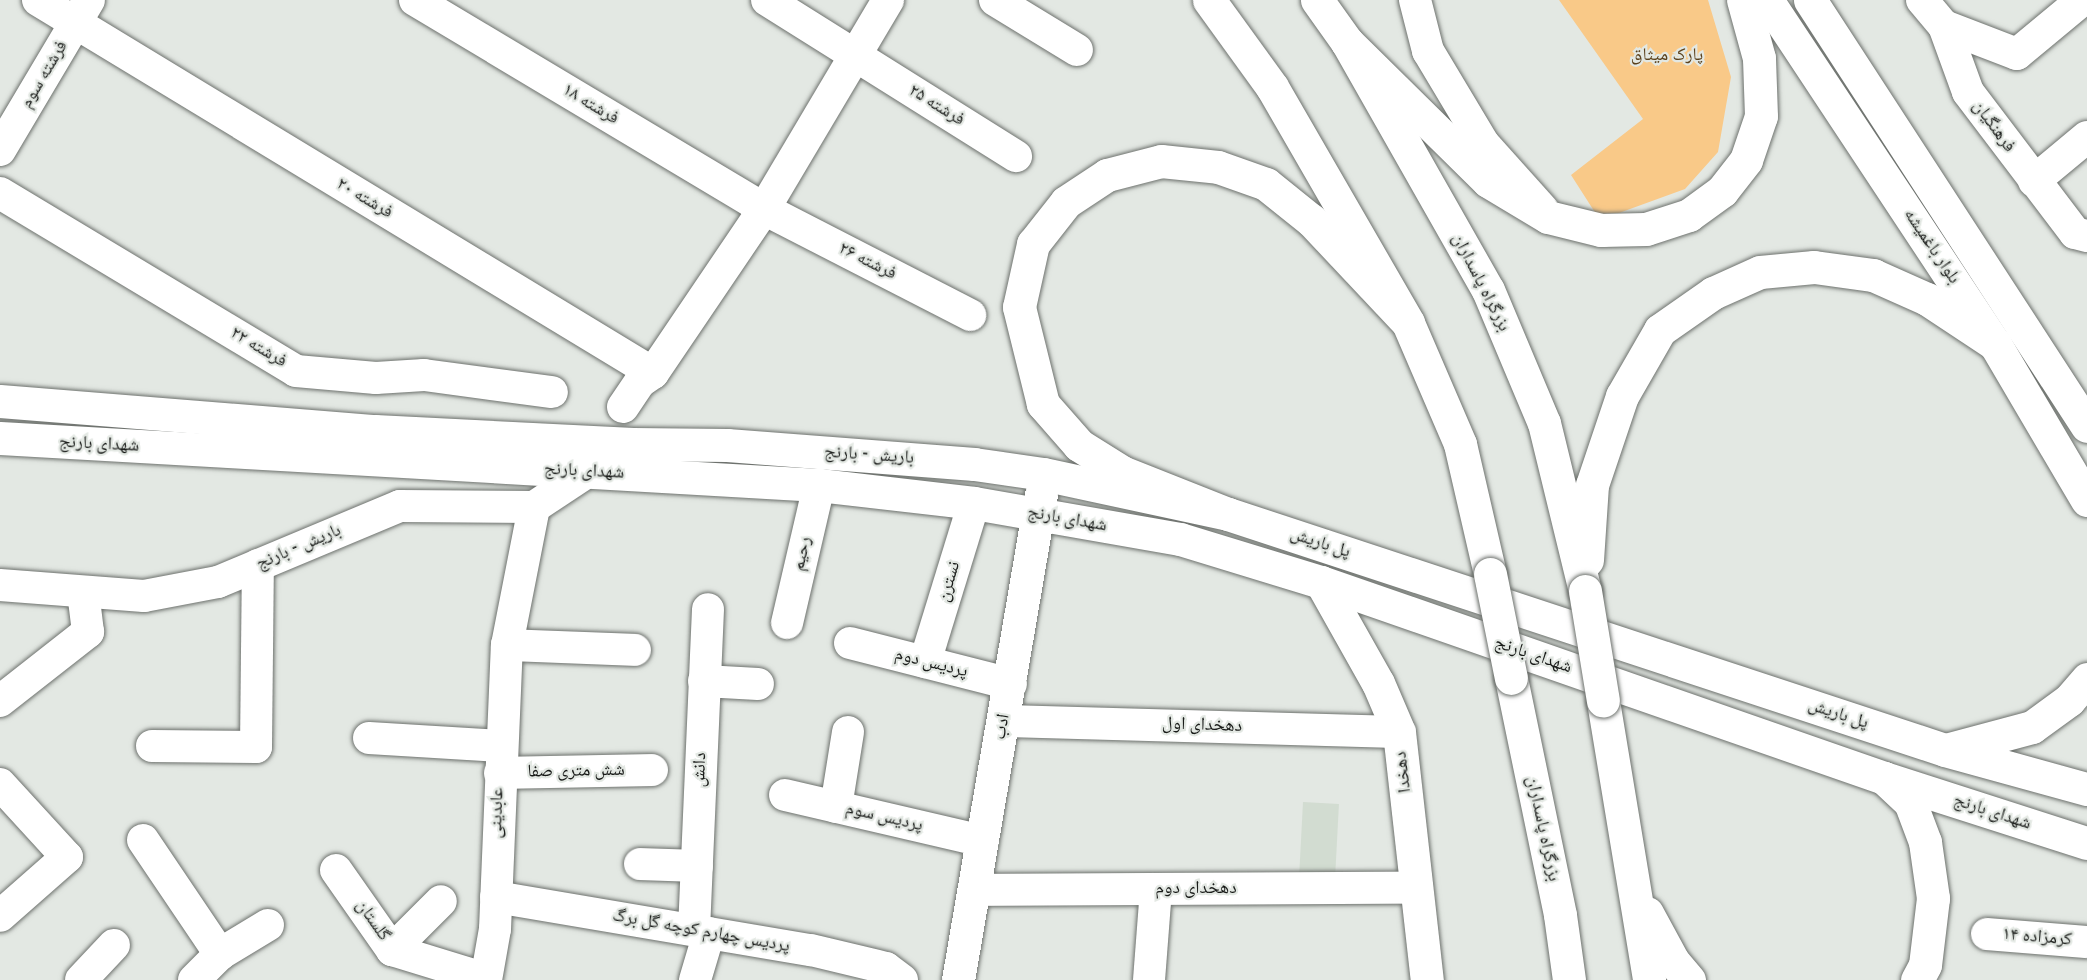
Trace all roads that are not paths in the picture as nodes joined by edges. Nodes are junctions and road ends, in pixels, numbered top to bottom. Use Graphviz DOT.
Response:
graph roads {
  1 [pos="38,0"];
  2 [pos="415,0"];
  3 [pos="767,0"];
  4 [pos="888,0"];
  5 [pos="995,0"];
  6 [pos="1209,0"];
  7 [pos="1317,0"];
  8 [pos="1414,0"];
  9 [pos="1743,0"];
  10 [pos="1767,0"];
  11 [pos="1810,0"];
  12 [pos="1922,0"];
  13 [pos="2082,8"];
  14 [pos="82,12"];
  15 [pos="1944,26"];
  16 [pos="1347,42"];
  17 [pos="1077,50"];
  18 [pos="855,56"];
  19 [pos="2087,137"];
  20 [pos="0,150"];
  21 [pos="1016,156"];
  22 [pos="2034,181"];
  23 [pos="0,193"];
  24 [pos="764,209"];
  25 [pos="1548,217"];
  26 [pos="2087,236"];
  27 [pos="970,315"];
  28 [pos="1408,324"];
  29 [pos="1995,344"];
  30 [pos="653,373"];
  31 [pos="552,392"];
  32 [pos="0,401"];
  33 [pos="623,407"];
  34 [pos="2087,426"];
  35 [pos="0,438"];
  36 [pos="694,444"];
  37 [pos="587,472"];
  38 [pos="1043,474"];
  39 [pos="819,485"];
  40 [pos="2087,500"];
  41 [pos="974,502"];
  42 [pos="534,507"];
  43 [pos="1228,514"];
  44 [pos="1039,515"];
  45 [pos="258,565"];
  46 [pos="1321,582"];
  47 [pos="0,585"];
  48 [pos="1585,591"];
  49 [pos="83,592"];
  50 [pos="708,609"];
  51 [pos="787,623"];
  52 [pos="850,643"];
  53 [pos="507,645"];
  54 [pos="635,650"];
  55 [pos="925,662"];
  56 [pos="2087,679"];
  57 [pos="704,681"];
  58 [pos="758,684"];
  59 [pos="1011,684"];
  60 [pos="0,701"];
  61 [pos="1005,720"];
  62 [pos="848,732"];
  63 [pos="1399,732"];
  64 [pos="369,738"];
  65 [pos="152,746"];
  66 [pos="1945,750"];
  67 [pos="500,759"];
  68 [pos="652,771"];
  69 [pos="1884,778"];
  70 [pos="0,784"];
  71 [pos="2087,789"];
  72 [pos="785,795"];
  73 [pos="836,807"];
  74 [pos="143,840"];
  75 [pos="983,841"];
  76 [pos="2087,843"];
  77 [pos="640,864"];
  78 [pos="697,866"];
  79 [pos="336,870"];
  80 [pos="1417,888"];
  81 [pos="1156,889"];
  82 [pos="974,890"];
  83 [pos="1637,895"];
  84 [pos="496,897"];
  85 [pos="441,901"];
  86 [pos="0,916"];
  87 [pos="268,925"];
  88 [pos="701,932"];
  89 [pos="1987,934"];
  90 [pos="2087,942"];
  91 [pos="114,945"];
  92 [pos="220,954"];
  93 [pos="403,962"];
  94 [pos="486,979"];
  95 [pos="81,980"];
  96 [pos="194,980"];
  97 [pos="695,980"];
  98 [pos="902,980"];
  99 [pos="958,980"];
  100 [pos="1149,980"];
  101 [pos="1427,980"];
  102 [pos="1569,980"];
  103 [pos="1649,980"];
  104 [pos="1689,980"];
  105 [pos="1917,980"];
  1 -- 14 [label="street, ۲۰ فرشته"];
  2 -- 24 [label="street, ۱۸ فرشته"];
  3 -- 18 [label="street, ۲۵ فرشته"];
  4 -- 18 [label="street"];
  5 -- 17 [label="street"];
  6 -- 28 [label="main road"];
  7 -- 16 [label="main road, بزرگراه پاسداران"];
  8 -- 25 [label="street"];
  9 -- 25 [label="main road"];
  10 -- 29 [label="main road, بلوار باغمیشه"];
  11 -- 34 [label="main road, بلوار باغمیشه"];
  12 -- 15 [label="street, فرهنگیان"];
  13 -- 15 [label="street"];
  14 -- 20 [label="street, فرشته سوم"];
  14 -- 30 [label="street, ۲۰ فرشته"];
  15 -- 22 [label="street, فرهنگیان"];
  16 -- 25 [label="main road"];
  16 -- 48 [label="main road, بزرگراه پاسداران"];
  18 -- 21 [label="street, ۲۵ فرشته"];
  18 -- 24 [label="street"];
  19 -- 22 [label="street"];
  22 -- 26 [label="street, فرهنگیان"];
  23 -- 31 [label="street, ۲۲ فرشته"];
  24 -- 27 [label="street, ۲۶ فرشته"];
  24 -- 30 [label="street"];
  28 -- 43 [label="main road"];
  28 -- 102 [label="main road, بزرگراه پاسداران, bridge"];
  29 -- 40 [label="main road, بلوار باغمیشه"];
  29 -- 48 [label="main road"];
  30 -- 33 [label="street"];
  32 -- 36 [label="main road, شهدای بارنج"];
  35 -- 37 [label="main road, شهدای بارنج"];
  36 -- 38 [label="main road, باریش - بارنج"];
  37 -- 39 [label="main road, شهدای بارنج"];
  37 -- 42 [label="street"];
  38 -- 43 [label="main road, پل باریش"];
  38 -- 44 [label="main road, ادب"];
  39 -- 41 [label="main road, شهدای بارنج"];
  39 -- 51 [label="street, رحیم"];
  41 -- 44 [label="main road, شهدای بارنج"];
  41 -- 55 [label="street, نسترن"];
  42 -- 45 [label="street, باریش - بارنج"];
  42 -- 53 [label="street, عابدینی"];
  43 -- 66 [label="main road, پل باریش"];
  44 -- 46 [label="main road, شهدای بارنج"];
  44 -- 59 [label="main road, ادب"];
  45 -- 49 [label="street, باریش - بارنج"];
  45 -- 65 [label="street"];
  46 -- 63 [label="main road, دهخدا"];
  46 -- 69 [label="main road, شهدای بارنج"];
  47 -- 49 [label="street, باریش - بارنج"];
  48 -- 83 [label="main road, bridge"];
  49 -- 60 [label="street"];
  50 -- 57 [label="street, دانش"];
  52 -- 55 [label="street, پردیس دوم"];
  53 -- 54 [label="street"];
  53 -- 67 [label="street, عابدینی"];
  55 -- 59 [label="street, پردیس دوم"];
  56 -- 66 [label="main road"];
  57 -- 58 [label="street"];
  57 -- 78 [label="street, دانش"];
  59 -- 61 [label="main road, ادب"];
  61 -- 63 [label="street, دهخدای اول"];
  61 -- 75 [label="main road, ادب"];
  62 -- 73 [label="street"];
  63 -- 80 [label="main road, دهخدا"];
  64 -- 67 [label="street, شش متری صفا"];
  66 -- 71 [label="main road, پل باریش"];
  67 -- 68 [label="street, شش متری صفا"];
  67 -- 84 [label="street, عابدینی"];
  69 -- 76 [label="main road, شهدای بارنج"];
  69 -- 105 [label="main road"];
  70 -- 86 [label="street"];
  72 -- 73 [label="street, پردیس سوم"];
  73 -- 75 [label="street, پردیس سوم"];
  74 -- 92 [label="street"];
  75 -- 82 [label="main road, ادب"];
  77 -- 78 [label="street"];
  78 -- 88 [label="street, دانش"];
  79 -- 93 [label="street, گلستان"];
  80 -- 81 [label="street, دهخدای دوم"];
  80 -- 101 [label="main road, دهخدا"];
  81 -- 82 [label="street, دهخدای دوم"];
  81 -- 100 [label="street"];
  82 -- 99 [label="main road, ادب"];
  83 -- 103 [label="main road"];
  83 -- 104 [label="main road"];
  84 -- 88 [label="street, پردیس چهارم کوچه گل برگ"];
  84 -- 94 [label="street, عابدینی"];
  85 -- 93 [label="street"];
  87 -- 92 [label="street"];
  88 -- 97 [label="street, دانش"];
  88 -- 98 [label="street, پردیس چهارم کوچه گل برگ"];
  89 -- 90 [label="street, کرمزاده ۱۴"];
  91 -- 95 [label="street"];
  92 -- 96 [label="street"];
  93 -- 94 [label="street"];
}
